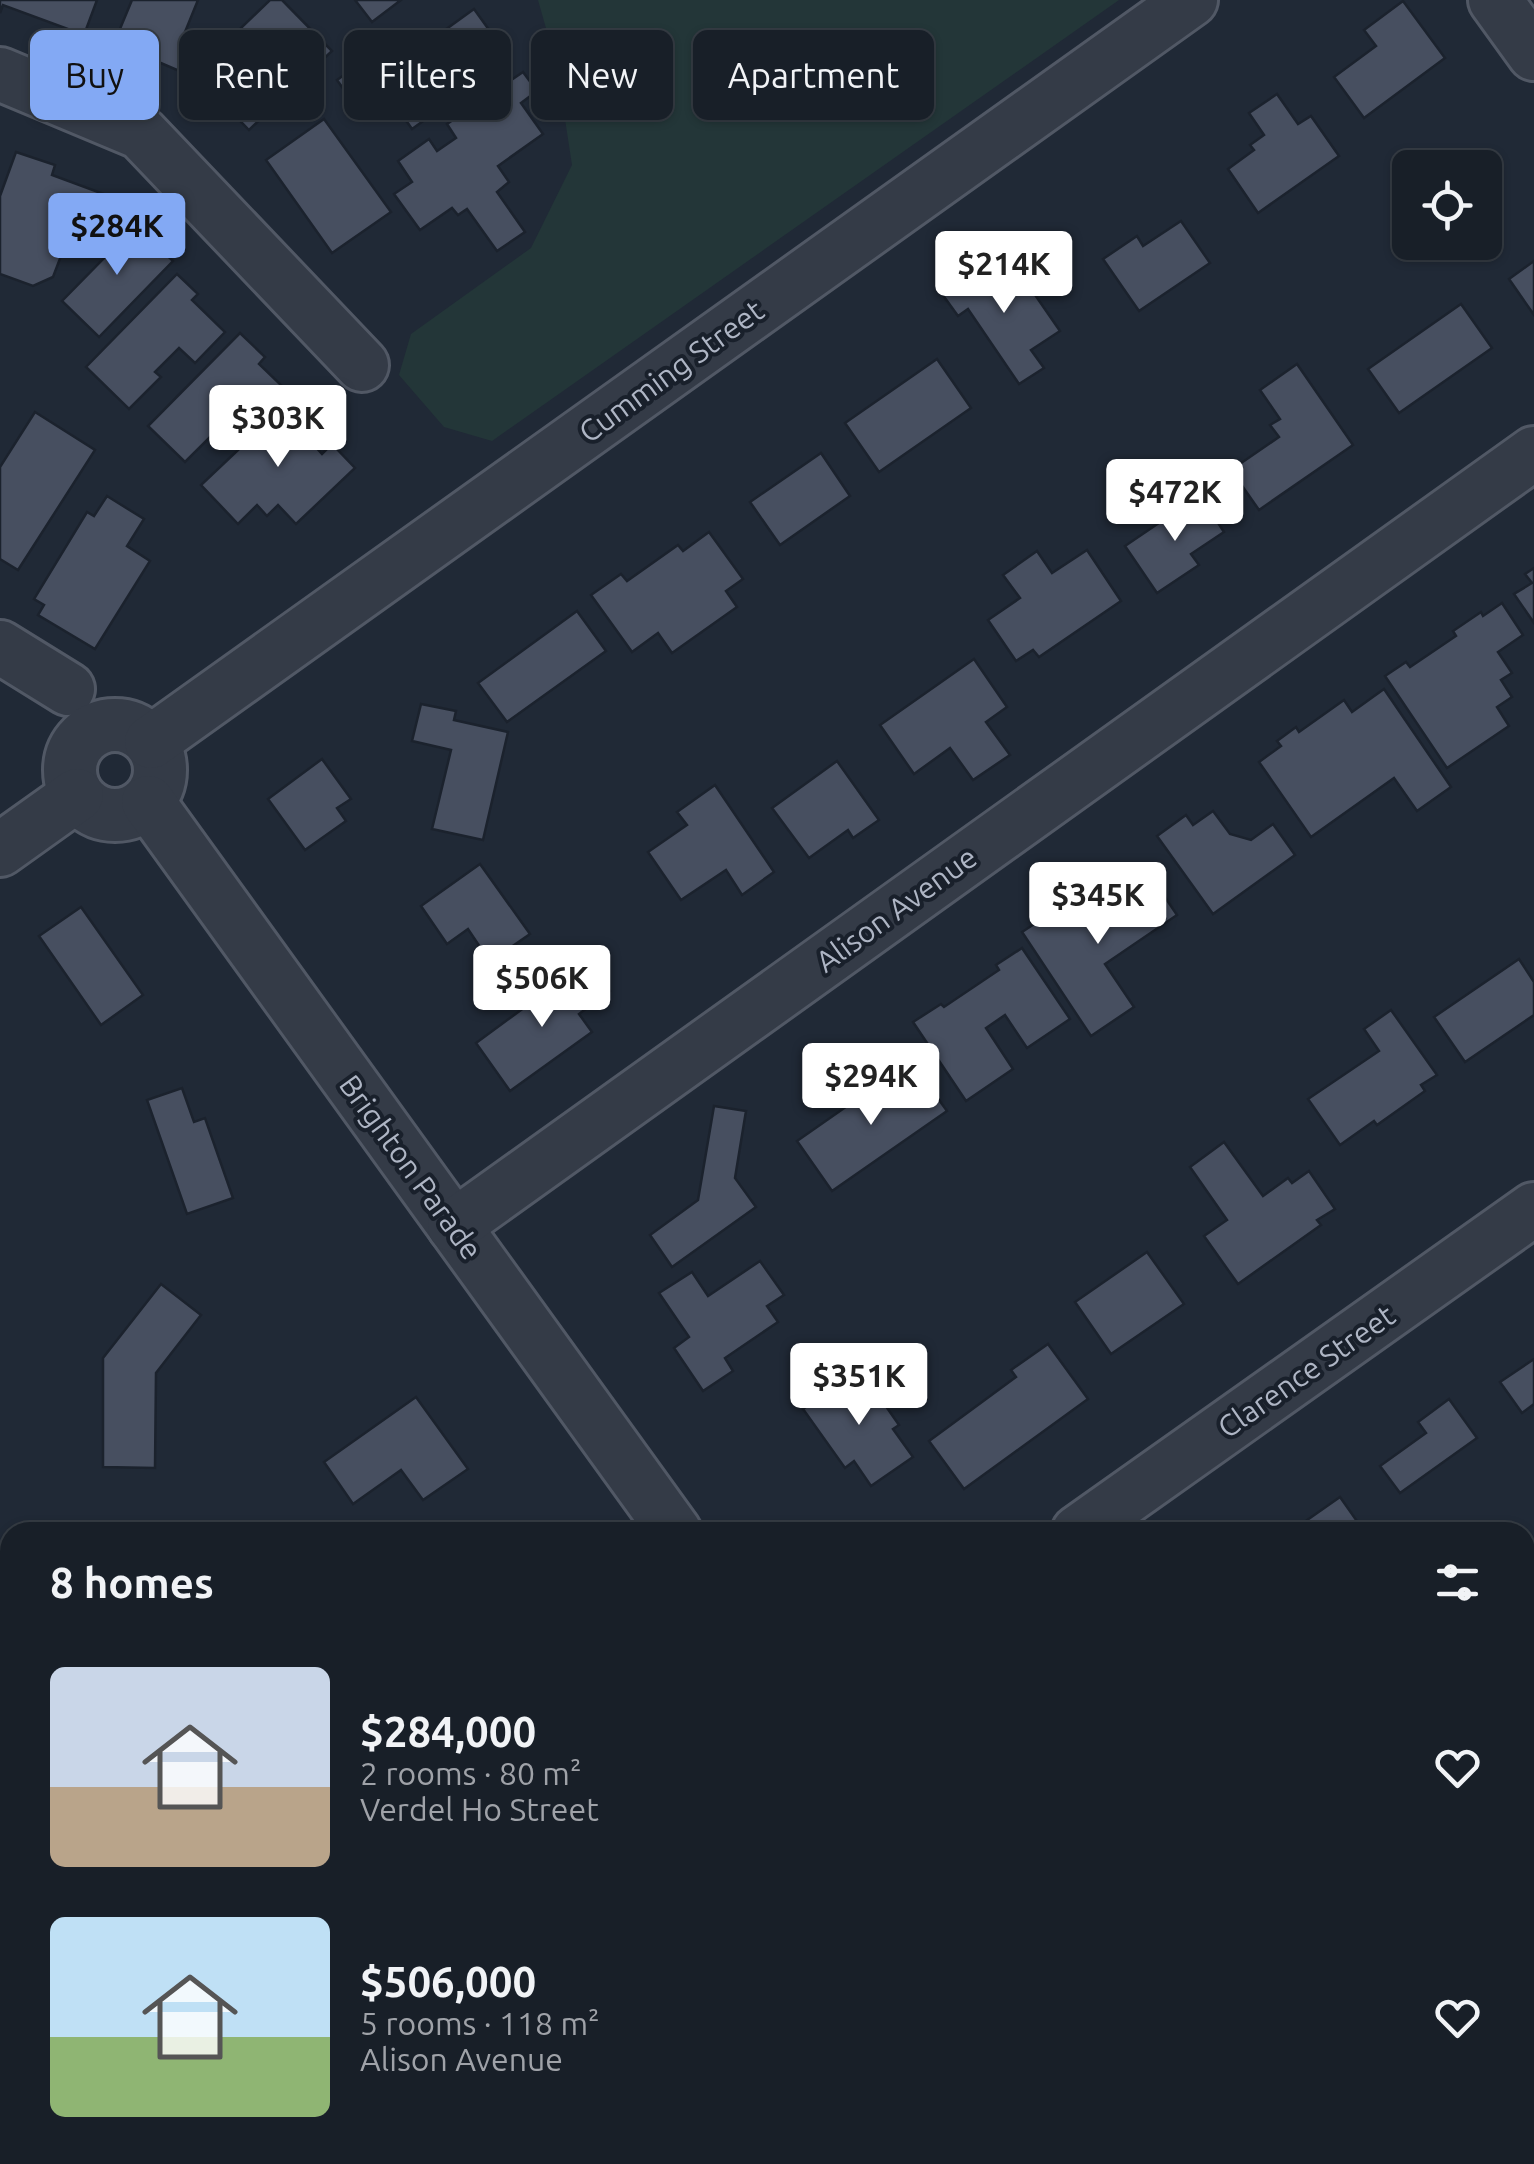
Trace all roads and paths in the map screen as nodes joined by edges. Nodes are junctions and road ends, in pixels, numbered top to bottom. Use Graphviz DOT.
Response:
graph roads {
  1 [pos="1191,0"];
  2 [pos="1495,0"];
  3 [pos="1534,54"];
  4 [pos="0,74"];
  5 [pos="362,365"];
  6 [pos="1534,453"];
  7 [pos="0,647"];
  8 [pos="68,689"];
  9 [pos="151,742"];
  10 [pos="77,796"];
  11 [pos="148,802"];
  12 [pos="0,850"];
  13 [pos="1534,1209"];
  14 [pos="454,1226"];
  15 [pos="668,1522"];
  16 [pos="1092,1522"];
  1 -- 9 [label="street, Cumming Street"];
  2 -- 3 [label="street"];
  4 -- 5 [label="street"];
  6 -- 14 [label="street, Alison Avenue"];
  7 -- 8 [label="street"];
  9 -- 10 [label="street"];
  9 -- 11 [label="street"];
  10 -- 11 [label="street"];
  10 -- 12 [label="street"];
  11 -- 14 [label="street, Brighton Parade"];
  13 -- 16 [label="street, Clarence Street"];
  14 -- 15 [label="street, Brighton Parade"];
}
